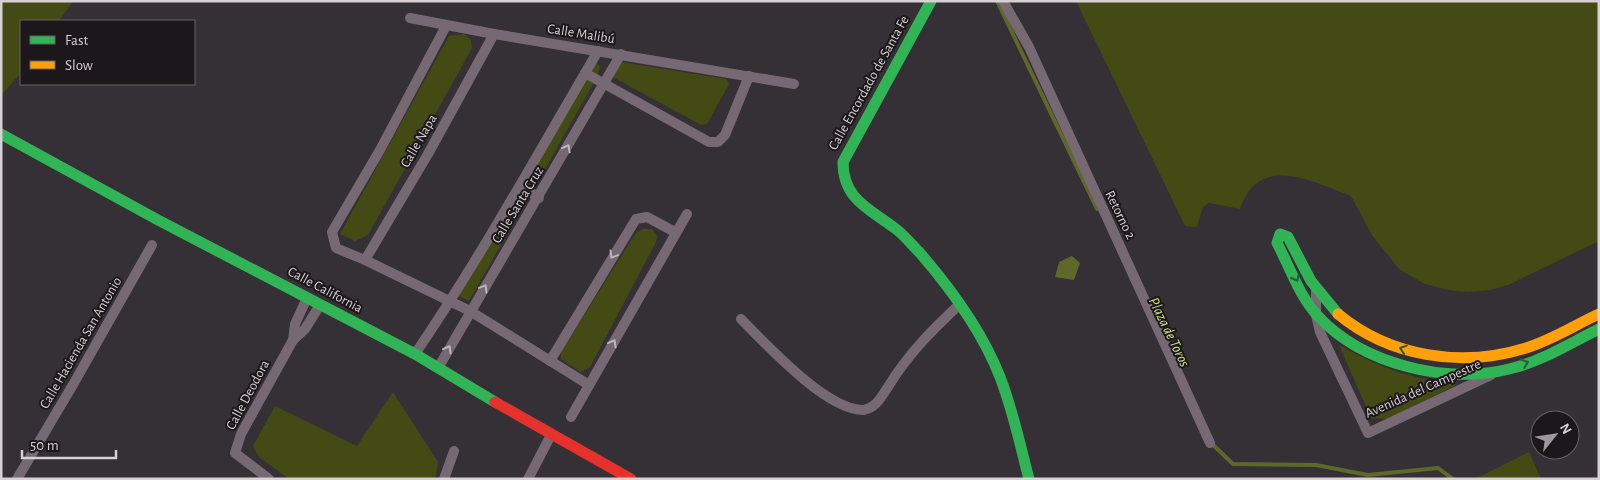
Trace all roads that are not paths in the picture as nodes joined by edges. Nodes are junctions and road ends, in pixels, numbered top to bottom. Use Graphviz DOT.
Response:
graph roads {
  1 [pos="931,1"];
  2 [pos="1003,1"];
  3 [pos="410,18"];
  4 [pos="446,26"];
  5 [pos="494,34"];
  6 [pos="598,51"];
  7 [pos="620,54"];
  8 [pos="585,73"];
  9 [pos="749,76"];
  10 [pos="604,84"];
  11 [pos="794,84"];
  12 [pos="1,134"];
  13 [pos="521,186"];
  14 [pos="539,198"];
  15 [pos="687,214"];
  16 [pos="675,232"];
  17 [pos="152,245"];
  18 [pos="366,260"];
  19 [pos="1316,289"];
  20 [pos="307,298"];
  21 [pos="450,301"];
  22 [pos="960,304"];
  23 [pos="320,305"];
  24 [pos="470,311"];
  25 [pos="1599,314"];
  26 [pos="1316,315"];
  27 [pos="742,319"];
  28 [pos="1599,329"];
  29 [pos="293,340"];
  30 [pos="415,354"];
  31 [pos="1422,355"];
  32 [pos="550,361"];
  33 [pos="438,368"];
  34 [pos="1420,369"];
  35 [pos="1497,372"];
  36 [pos="589,385"];
  37 [pos="571,417"];
  38 [pos="551,435"];
  39 [pos="1210,443"];
  40 [pos="454,451"];
  41 [pos="17,479"];
  42 [pos="269,479"];
  43 [pos="444,479"];
  44 [pos="528,479"];
  45 [pos="631,479"];
  46 [pos="1029,479"];
  1 -- 22 [label="street, Calle Encordado de Santa Fe"];
  2 -- 39 [label="street, Retorno 2"];
  3 -- 4 [label="street, Calle Malibú"];
  4 -- 5 [label="street, Calle Malibú"];
  4 -- 18 [label="street"];
  5 -- 6 [label="street, Calle Malibú"];
  5 -- 18 [label="street, Calle Napa"];
  6 -- 7 [label="street, Calle Malibú"];
  6 -- 8 [label="street, Calle Santa Cruz"];
  7 -- 9 [label="street, Calle Malibú"];
  7 -- 10 [label="street, Calle Santa Cruz"];
  8 -- 10 [label="street"];
  8 -- 13 [label="street, Calle Santa Cruz"];
  9 -- 10 [label="street"];
  9 -- 11 [label="street, Calle Malibú"];
  14 -- 10 [label="street, Calle Santa Cruz, one-way"];
  12 -- 20 [label="street, Calle California"];
  13 -- 14 [label="street"];
  13 -- 21 [label="street, Calle Santa Cruz"];
  24 -- 14 [label="street, Calle Santa Cruz, one-way"];
  15 -- 16 [label="street"];
  16 -- 32 [label="street, one-way"];
  36 -- 16 [label="street, one-way"];
  17 -- 41 [label="street, Calle Hacienda San Antonio"];
  18 -- 21 [label="street"];
  19 -- 26 [label="street, Avenida del Campestre"];
  19 -- 26 [label="street, Avenida del Campestre, one-way"];
  31 -- 19 [label="street, Avenida del Campestre, one-way"];
  20 -- 23 [label="street, Calle California"];
  20 -- 29 [label="street, Calle Deodora"];
  21 -- 24 [label="street"];
  21 -- 30 [label="street, Calle Santa Cruz"];
  22 -- 27 [label="street"];
  22 -- 46 [label="street, Calle Encordado de Santa Fe"];
  23 -- 29 [label="street, Calle Deodora"];
  23 -- 30 [label="street, Calle California"];
  24 -- 32 [label="street"];
  33 -- 24 [label="street, Calle Santa Cruz, one-way"];
  25 -- 31 [label="street, Avenida del Campestre"];
  26 -- 34 [label="street, Avenida del Campestre"];
  26 -- 35 [label="street, Avenida del Campestre"];
  35 -- 28 [label="street, Avenida del Campestre, one-way"];
  29 -- 42 [label="street, Calle Deodora"];
  30 -- 33 [label="street, Calle California"];
  31 -- 34 [label="street"];
  32 -- 36 [label="street"];
  33 -- 38 [label="street, Calle California"];
  34 -- 35 [label="street, Avenida del Campestre"];
  36 -- 37 [label="street"];
  38 -- 44 [label="street"];
  38 -- 45 [label="street, Calle California"];
  40 -- 43 [label="street"];
}
